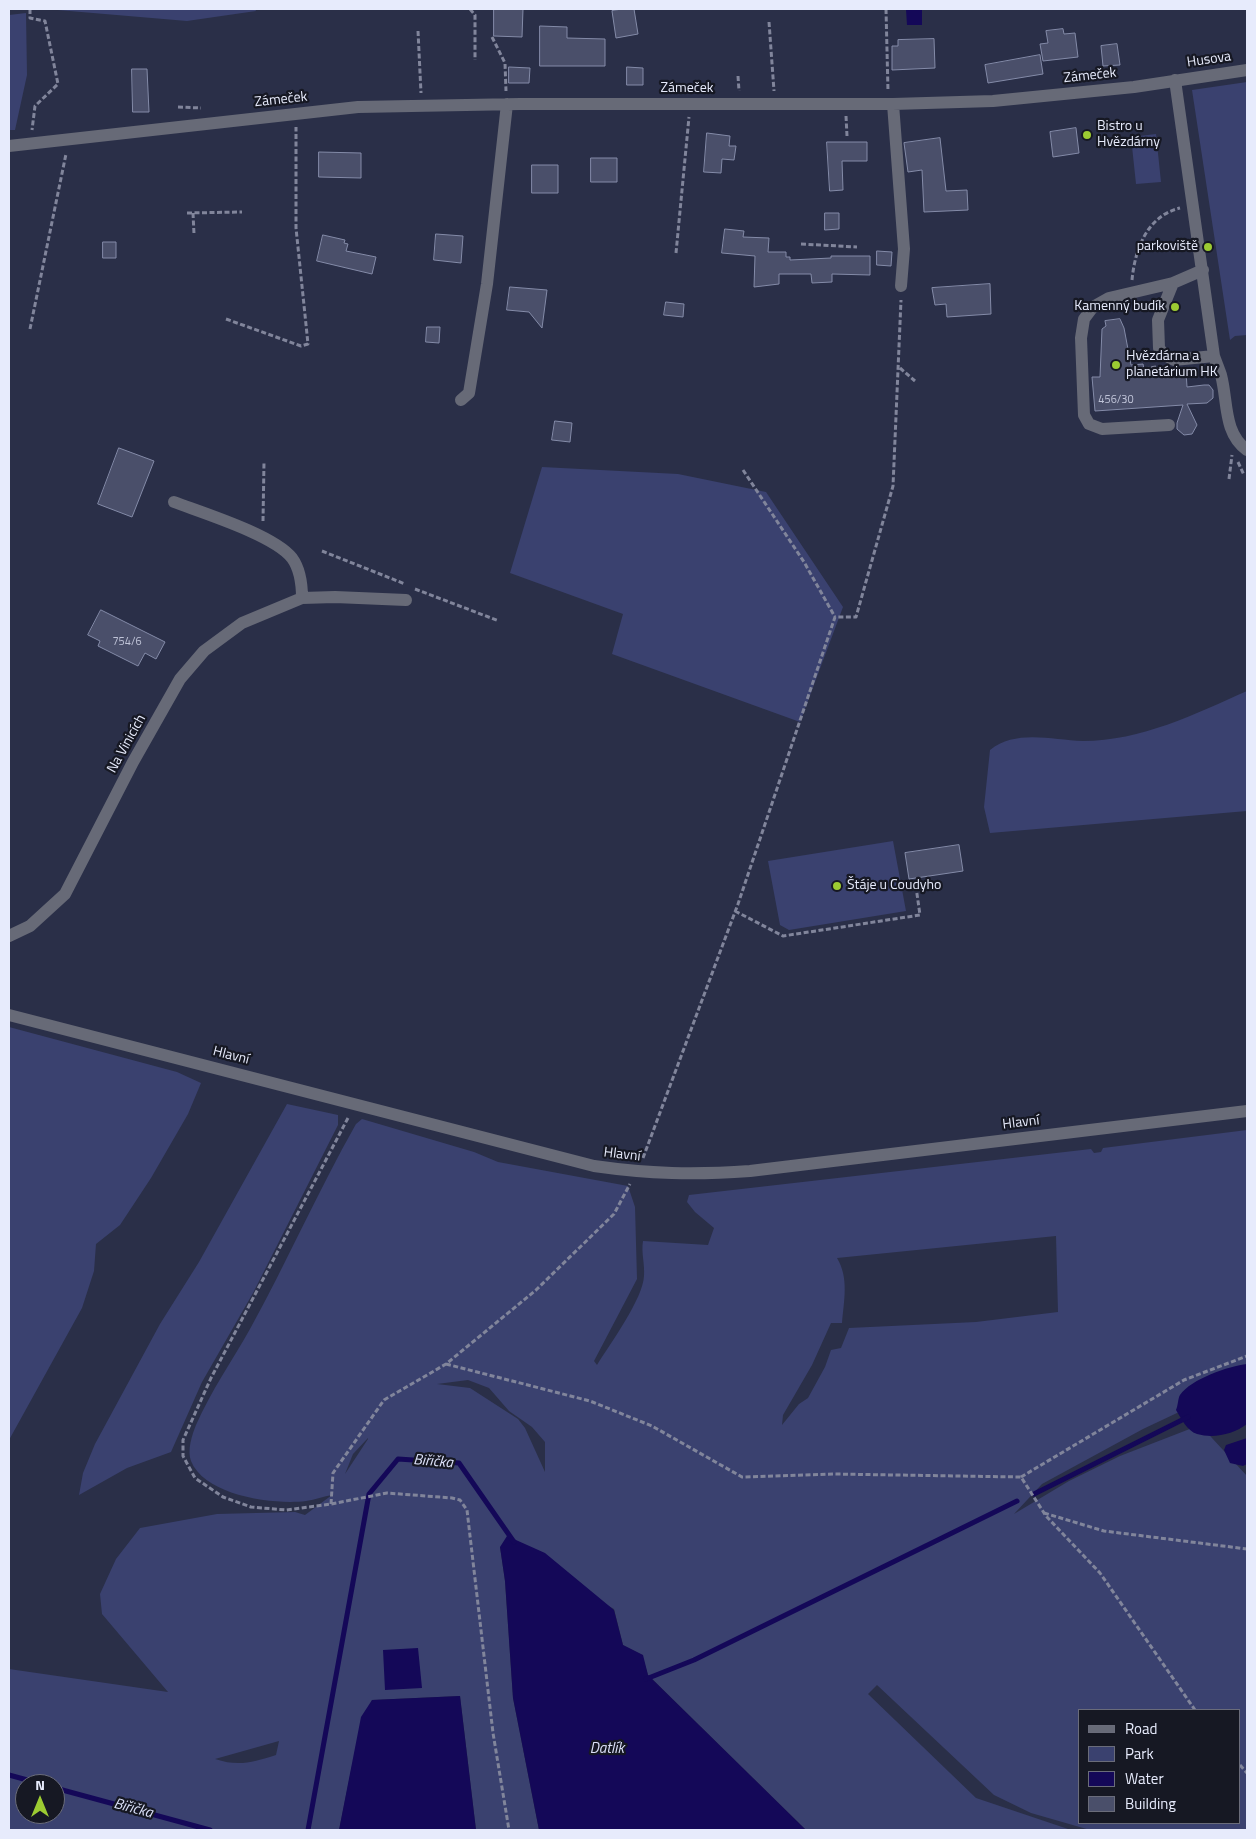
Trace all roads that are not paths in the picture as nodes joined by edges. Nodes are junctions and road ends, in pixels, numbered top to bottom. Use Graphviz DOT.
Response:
graph roads {
  1 [pos="1247,70"];
  2 [pos="1175,80"];
  3 [pos="507,104"];
  4 [pos="893,104"];
  5 [pos="9,146"];
  6 [pos="1203,270"];
  7 [pos="1173,283"];
  8 [pos="902,286"];
  9 [pos="1214,356"];
  10 [pos="466,399"];
  11 [pos="1169,425"];
  12 [pos="1247,450"];
  13 [pos="174,502"];
  14 [pos="302,598"];
  15 [pos="406,600"];
  16 [pos="9,936"];
  17 [pos="9,1014"];
  18 [pos="1247,1111"];
  1 -- 2 [label="street, Husova"];
  2 -- 4 [label="street, Zámeček"];
  2 -- 6 [label="street"];
  3 -- 4 [label="street, Zámeček"];
  3 -- 5 [label="street, Zámeček"];
  3 -- 10 [label="street"];
  4 -- 8 [label="street"];
  6 -- 7 [label="street"];
  6 -- 9 [label="street"];
  7 -- 9 [label="street"];
  7 -- 11 [label="street"];
  9 -- 12 [label="street"];
  13 -- 14 [label="street"];
  14 -- 15 [label="street, Na Vinicích"];
  14 -- 16 [label="street, Na Vinicích"];
  17 -- 18 [label="street, Hlavní"];
}
